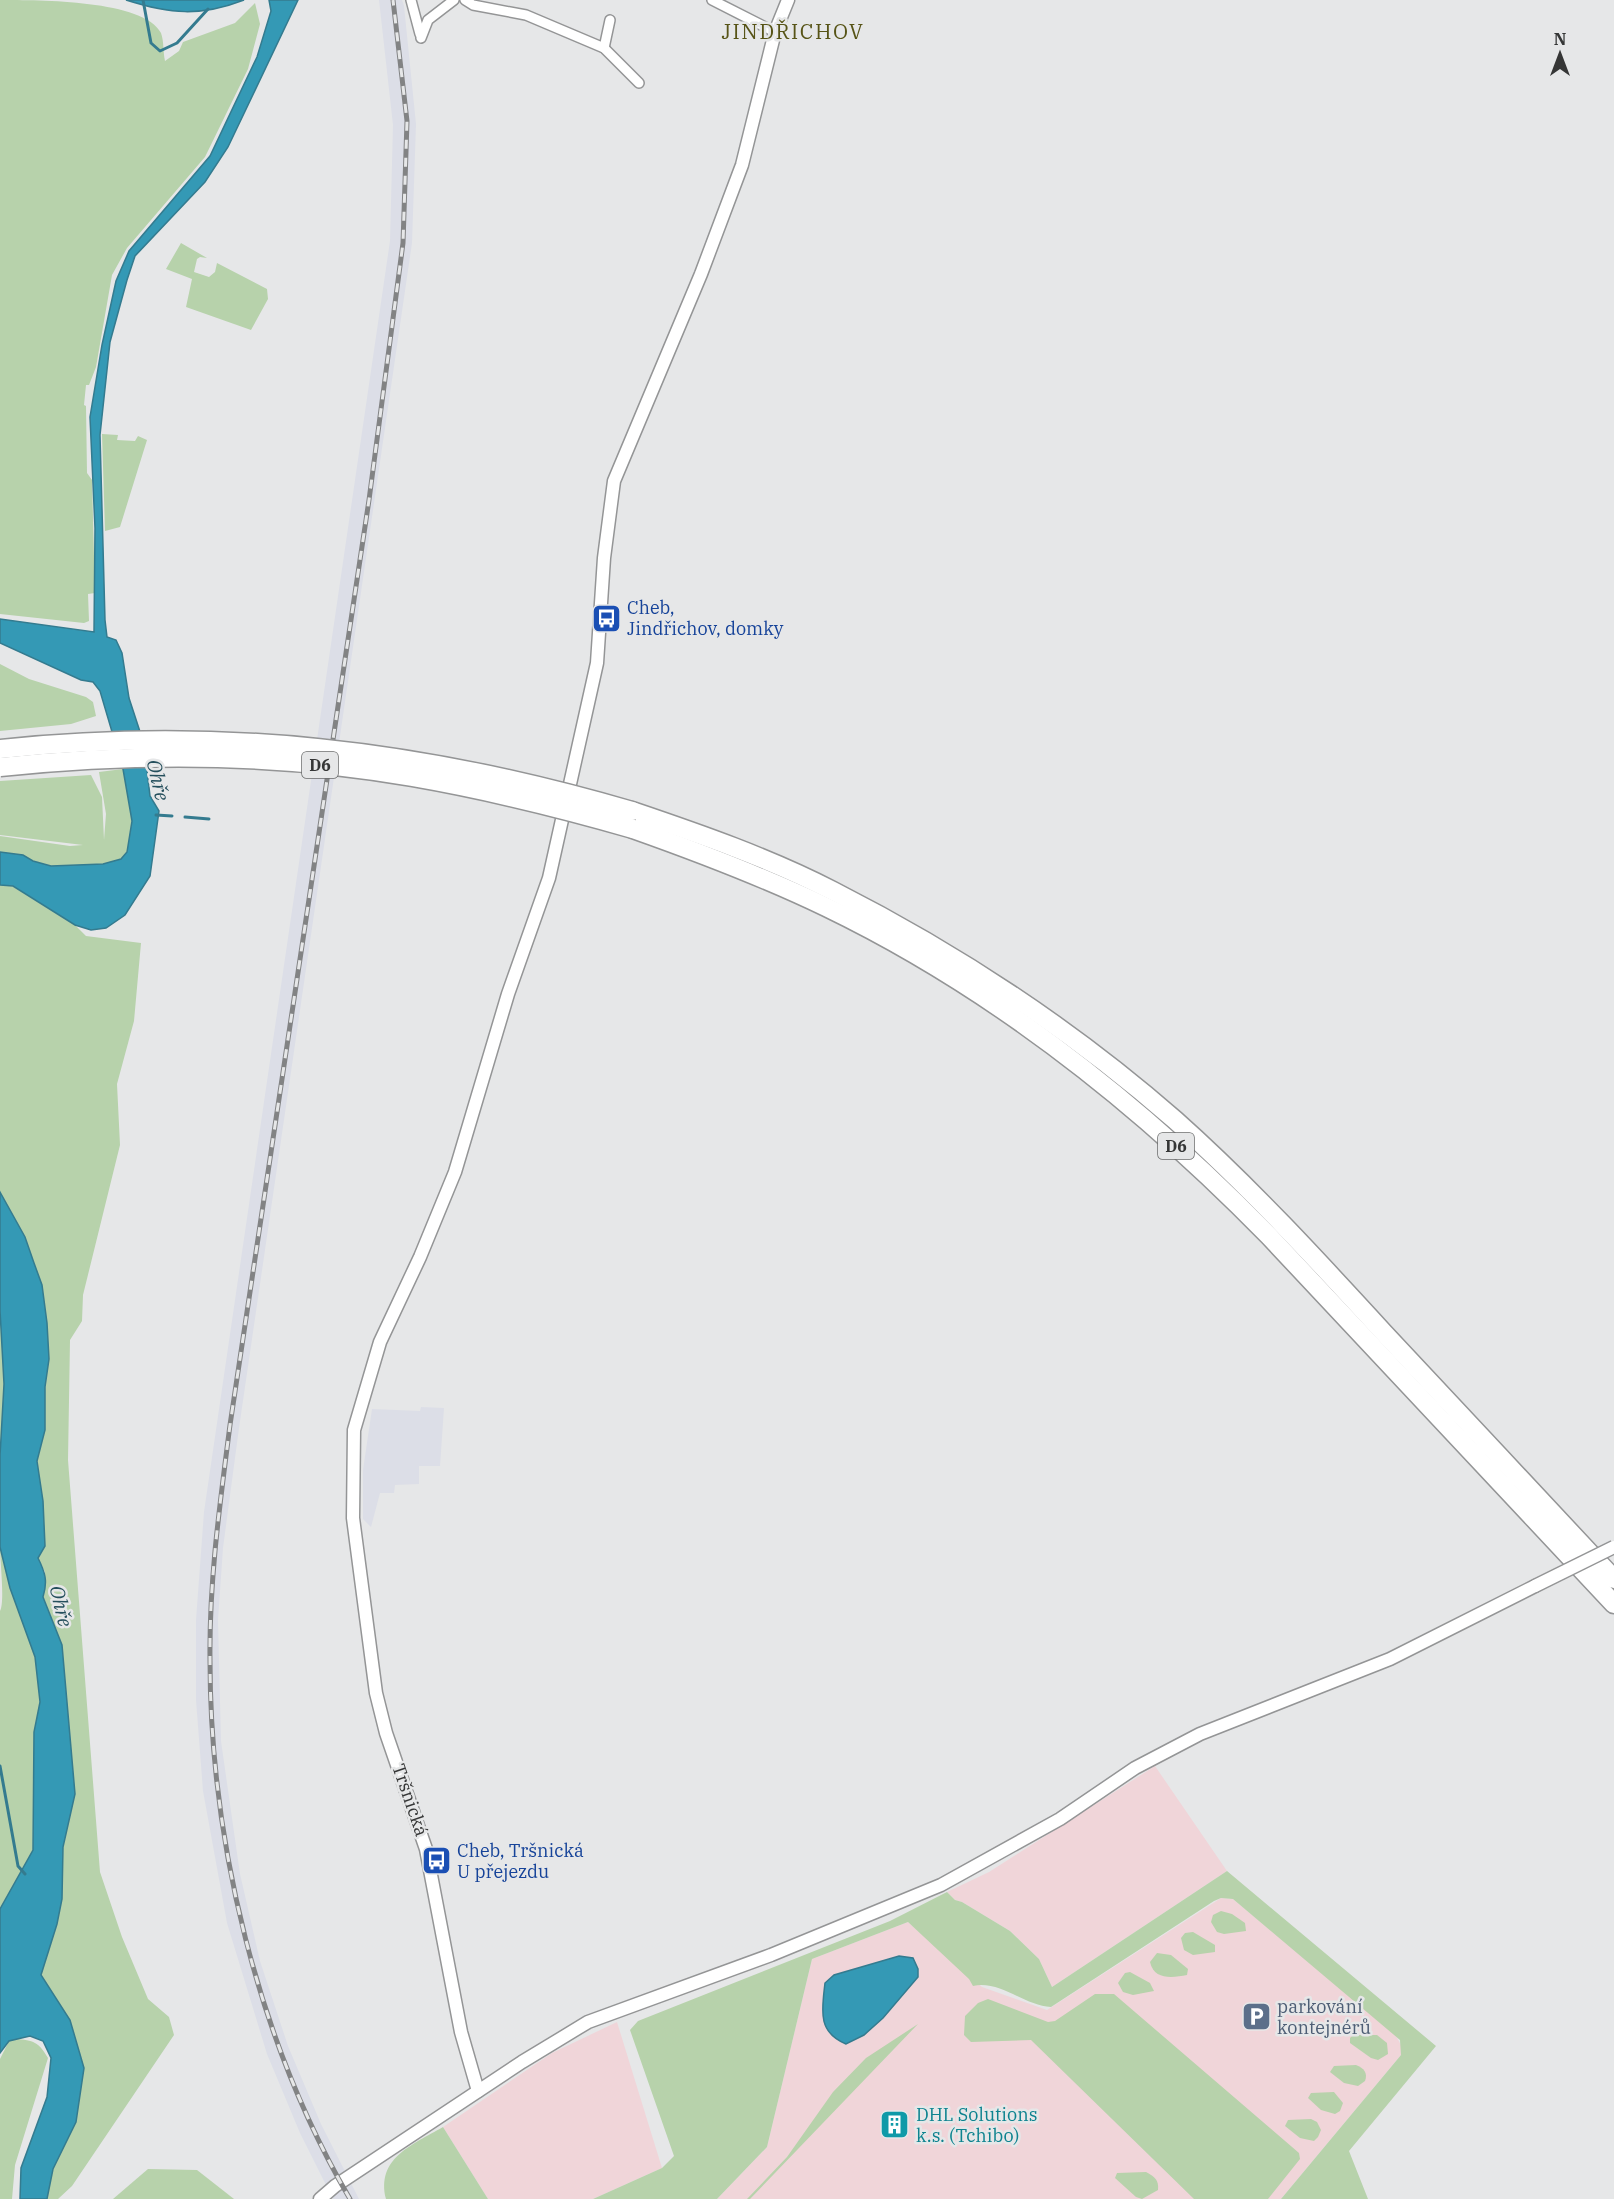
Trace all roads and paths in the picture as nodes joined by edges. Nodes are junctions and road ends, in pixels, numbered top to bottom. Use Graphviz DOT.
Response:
graph roads {
  1 [pos="712,0"];
  2 [pos="788,0"];
  3 [pos="411,1"];
  4 [pos="469,2"];
  5 [pos="448,5"];
  6 [pos="610,20"];
  7 [pos="776,32"];
  8 [pos="604,48"];
  9 [pos="639,83"];
  10 [pos="0,749"];
  11 [pos="0,767"];
  12 [pos="632,820"];
  13 [pos="1614,1547"];
  14 [pos="1614,1579"];
  15 [pos="1614,1604"];
  16 [pos="478,2091"];
  17 [pos="320,2199"];
  1 -- 7 [label="street"];
  2 -- 7 [label="street, Tršnická"];
  3 -- 5 [label="street"];
  3 -- 5 [label="street"];
  4 -- 5 [label="street"];
  4 -- 8 [label="street"];
  6 -- 8 [label="street"];
  7 -- 16 [label="street, Tršnická"];
  8 -- 9 [label="street"];
  10 -- 12 [label="highway, D6, bridge"];
  11 -- 12 [label="highway, D6, bridge"];
  12 -- 14 [label="highway, D6"];
  12 -- 15 [label="highway, D6"];
  13 -- 16 [label="street, bridge"];
  16 -- 17 [label="street"];
}
